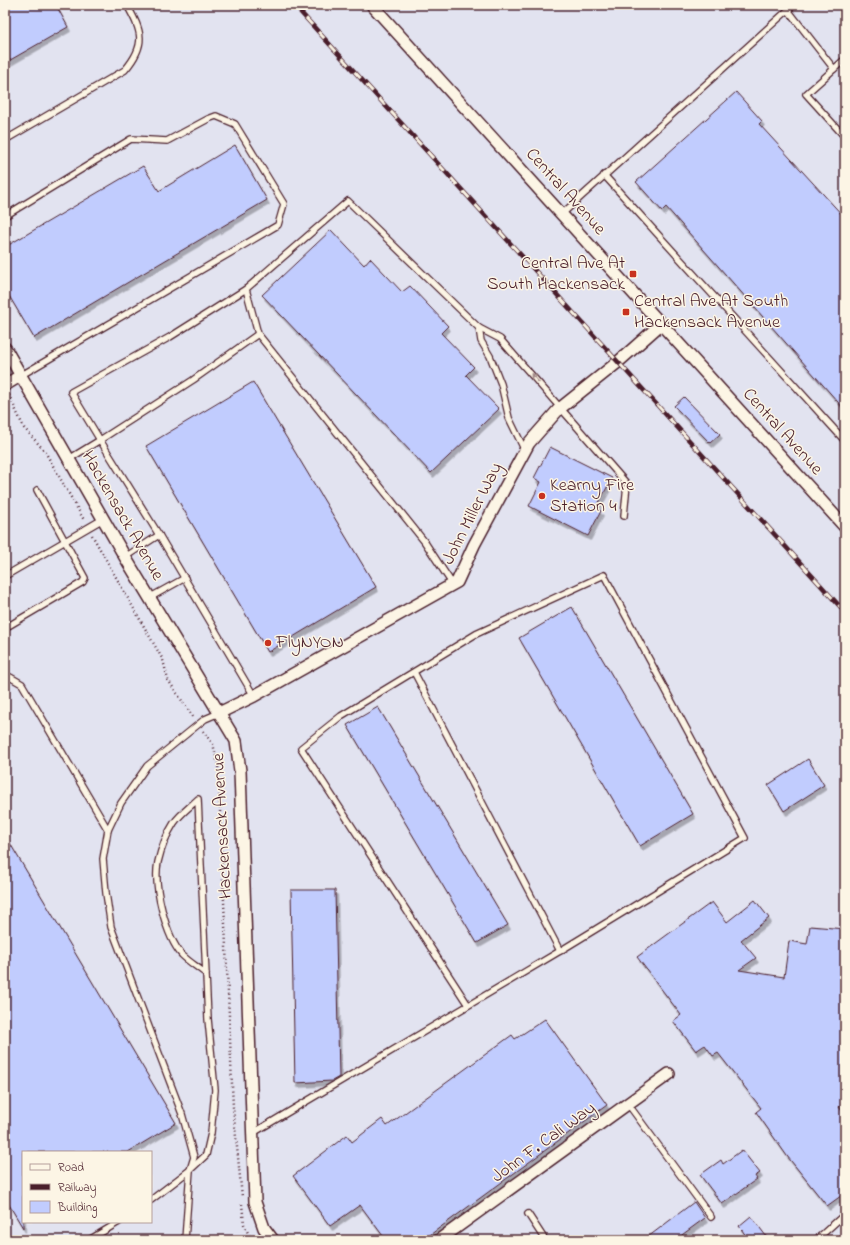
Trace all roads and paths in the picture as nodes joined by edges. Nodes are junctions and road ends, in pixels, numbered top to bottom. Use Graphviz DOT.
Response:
graph roads {
  1 [pos="127,5"];
  2 [pos="372,5"];
  3 [pos="794,5"];
  4 [pos="788,10"];
  5 [pos="845,59"];
  6 [pos="834,69"];
  7 [pos="845,137"];
  8 [pos="5,140"];
  9 [pos="604,175"];
  10 [pos="562,214"];
  11 [pos="5,216"];
  12 [pos="246,289"];
  13 [pos="661,324"];
  14 [pos="479,328"];
  15 [pos="258,334"];
  16 [pos="5,348"];
  17 [pos="20,376"];
  18 [pos="6,388"];
  19 [pos="561,407"];
  20 [pos="100,440"];
  21 [pos="845,441"];
  22 [pos="525,451"];
  23 [pos="69,459"];
  24 [pos="37,490"];
  25 [pos="624,516"];
  26 [pos="103,519"];
  27 [pos="845,527"];
  28 [pos="88,528"];
  29 [pos="159,535"];
  30 [pos="66,541"];
  31 [pos="125,557"];
  32 [pos="5,576"];
  33 [pos="185,578"];
  34 [pos="453,585"];
  35 [pos="149,598"];
  36 [pos="5,628"];
  37 [pos="414,672"];
  38 [pos="5,677"];
  39 [pos="254,696"];
  40 [pos="186,707"];
  41 [pos="219,713"];
  42 [pos="208,737"];
  43 [pos="108,830"];
  44 [pos="560,951"];
  45 [pos="206,974"];
  46 [pos="468,1005"];
  47 [pos="669,1074"];
  48 [pos="628,1104"];
  49 [pos="252,1133"];
  50 [pos="190,1170"];
  51 [pos="152,1199"];
  52 [pos="528,1214"];
  53 [pos="845,1214"];
  54 [pos="711,1217"];
  55 [pos="117,1223"];
  56 [pos="89,1240"];
  57 [pos="185,1240"];
  58 [pos="251,1240"];
  59 [pos="273,1240"];
  60 [pos="439,1240"];
  61 [pos="545,1240"];
  62 [pos="816,1240"];
  1 -- 8 [label="lane"];
  2 -- 10 [label="street, Central Avenue"];
  3 -- 4 [label="lane"];
  4 -- 6 [label="lane"];
  4 -- 9 [label="lane"];
  5 -- 6 [label="lane"];
  6 -- 7 [label="lane"];
  9 -- 10 [label="lane"];
  9 -- 21 [label="lane"];
  10 -- 13 [label="street, Central Avenue"];
  11 -- 17 [label="lane"];
  12 -- 14 [label="lane"];
  12 -- 15 [label="lane"];
  12 -- 20 [label="lane"];
  13 -- 19 [label="street, John Miller Way"];
  13 -- 27 [label="street, Central Avenue"];
  19 -- 14 [label="lane, one-way"];
  14 -- 22 [label="lane"];
  15 -- 20 [label="lane"];
  15 -- 34 [label="lane"];
  16 -- 17 [label="street, Hackensack Avenue"];
  17 -- 18 [label="street"];
  17 -- 23 [label="street, Hackensack Avenue"];
  18 -- 28 [label="path"];
  19 -- 22 [label="street, John Miller Way"];
  19 -- 25 [label="lane"];
  20 -- 23 [label="lane"];
  20 -- 29 [label="lane"];
  22 -- 34 [label="street, John Miller Way"];
  23 -- 26 [label="street, Hackensack Avenue"];
  24 -- 30 [label="lane"];
  26 -- 28 [label="lane"];
  26 -- 31 [label="street, Hackensack Avenue"];
  28 -- 30 [label="lane"];
  28 -- 40 [label="path"];
  29 -- 31 [label="lane"];
  29 -- 33 [label="lane"];
  30 -- 32 [label="lane"];
  30 -- 36 [label="lane"];
  31 -- 35 [label="street, Hackensack Avenue"];
  33 -- 35 [label="lane"];
  33 -- 39 [label="lane"];
  34 -- 39 [label="street, John Miller Way"];
  35 -- 41 [label="street, Hackensack Avenue"];
  37 -- 44 [label="lane"];
  37 -- 44 [label="lane"];
  37 -- 46 [label="lane"];
  38 -- 43 [label="lane"];
  39 -- 41 [label="street, John Miller Way"];
  41 -- 43 [label="lane"];
  41 -- 49 [label="street, Hackensack Avenue"];
  42 -- 58 [label="path"];
  43 -- 50 [label="lane"];
  44 -- 46 [label="lane"];
  45 -- 45 [label="lane"];
  45 -- 50 [label="lane"];
  46 -- 49 [label="lane"];
  47 -- 48 [label="street, John F. Cali Way"];
  48 -- 54 [label="lane"];
  48 -- 60 [label="street, John F. Cali Way"];
  49 -- 59 [label="street, Hackensack Avenue"];
  50 -- 51 [label="lane"];
  50 -- 57 [label="lane"];
  52 -- 61 [label="lane"];
  53 -- 62 [label="lane"];
  55 -- 56 [label="lane"];
}
